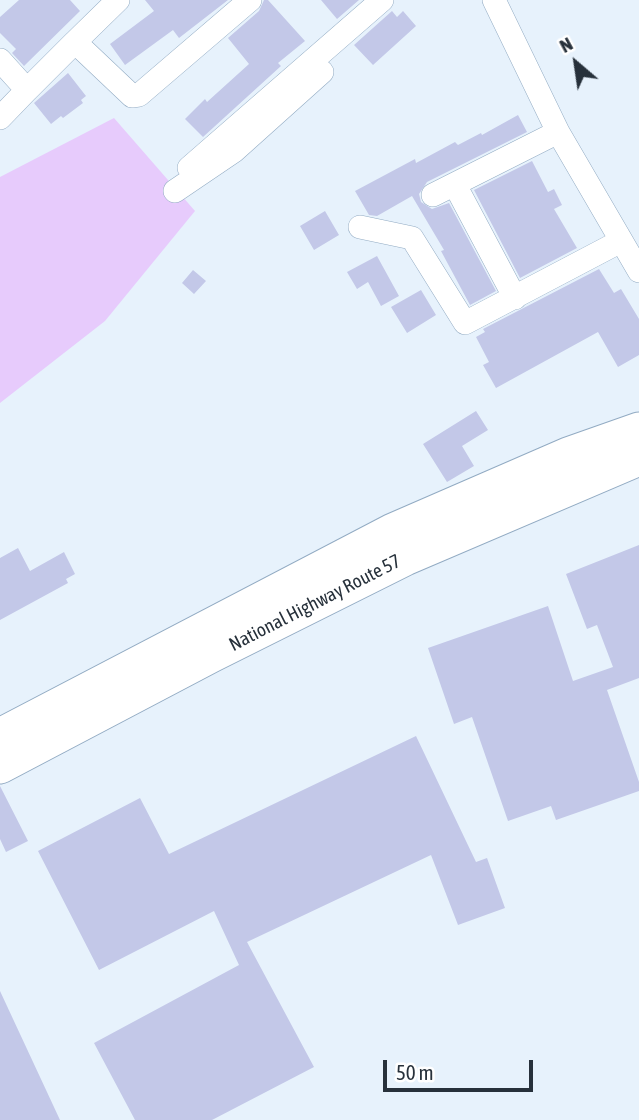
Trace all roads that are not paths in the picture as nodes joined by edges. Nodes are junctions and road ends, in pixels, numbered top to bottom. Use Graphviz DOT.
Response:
graph roads {
  1 [pos="250,0"];
  2 [pos="382,0"];
  3 [pos="494,0"];
  4 [pos="109,3"];
  5 [pos="341,36"];
  6 [pos="75,42"];
  7 [pos="0,60"];
  8 [pos="27,90"];
  9 [pos="0,118"];
  10 [pos="558,132"];
  11 [pos="189,168"];
  12 [pos="455,185"];
  13 [pos="175,191"];
  14 [pos="433,195"];
  15 [pos="360,227"];
  16 [pos="621,241"];
  17 [pos="639,271"];
  18 [pos="515,298"];
  19 [pos="639,430"];
  20 [pos="639,458"];
  21 [pos="0,736"];
  22 [pos="0,766"];
  1 -- 6 [label="street"];
  2 -- 5 [label="street"];
  3 -- 10 [label="street"];
  4 -- 6 [label="street"];
  5 -- 11 [label="street"];
  5 -- 13 [label="street"];
  6 -- 8 [label="street"];
  7 -- 8 [label="street"];
  8 -- 9 [label="street"];
  10 -- 12 [label="street"];
  10 -- 16 [label="street"];
  12 -- 14 [label="street"];
  12 -- 18 [label="street"];
  15 -- 18 [label="street"];
  16 -- 17 [label="street"];
  16 -- 18 [label="street"];
  19 -- 21 [label="highway, National Highway Route 57"];
  20 -- 22 [label="highway, National Highway Route 57"];
}
